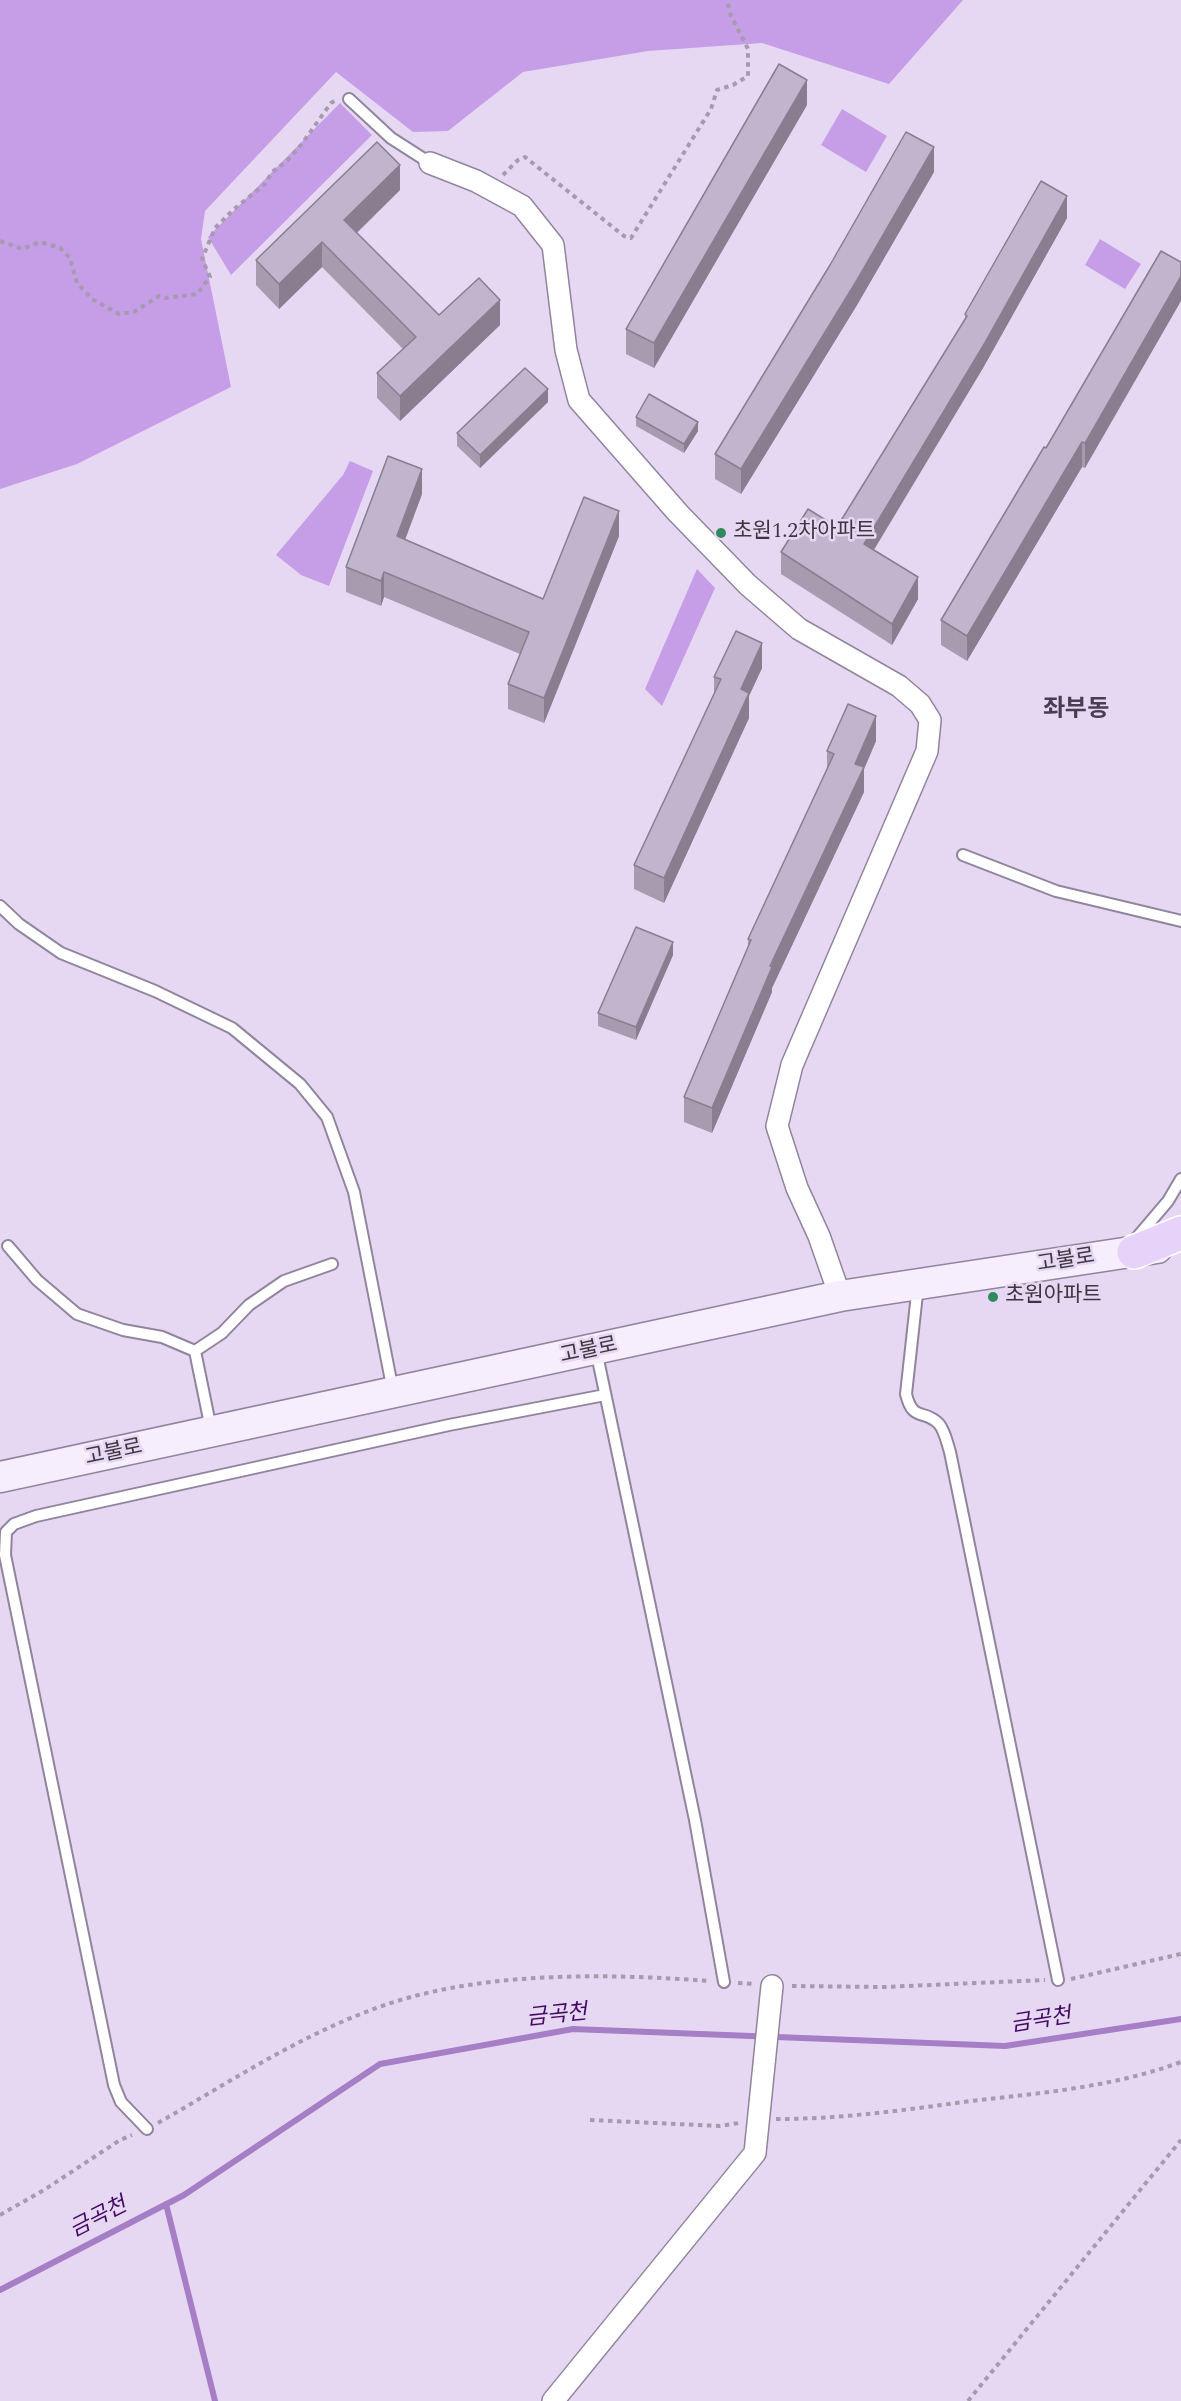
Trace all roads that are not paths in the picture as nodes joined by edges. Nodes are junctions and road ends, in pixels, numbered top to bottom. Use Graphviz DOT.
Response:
graph roads {
  1 [pos="350,99"];
  2 [pos="430,163"];
  3 [pos="963,855"];
  4 [pos="0,906"];
  5 [pos="1181,921"];
  6 [pos="1181,1179"];
  7 [pos="1181,1233"];
  8 [pos="1181,1245"];
  9 [pos="8,1246"];
  10 [pos="1129,1252"];
  11 [pos="1181,1262"];
  12 [pos="332,1264"];
  13 [pos="918,1285"];
  14 [pos="840,1296"];
  15 [pos="596,1350"];
  16 [pos="195,1351"];
  17 [pos="394,1394"];
  18 [pos="605,1395"];
  19 [pos="212,1433"];
  20 [pos="0,1478"];
  21 [pos="1058,1980"];
  22 [pos="724,1982"];
  23 [pos="772,1986"];
  24 [pos="147,2129"];
  25 [pos="554,2401"];
  1 -- 2 [label="lane"];
  2 -- 14 [label="street"];
  3 -- 5 [label="lane"];
  4 -- 17 [label="lane"];
  6 -- 10 [label="lane"];
  7 -- 10 [label="highway"];
  8 -- 10 [label="main road, 고불로"];
  9 -- 16 [label="lane"];
  10 -- 11 [label="highway"];
  10 -- 13 [label="main road, 고불로"];
  12 -- 16 [label="lane"];
  13 -- 14 [label="main road, 고불로"];
  13 -- 21 [label="lane"];
  14 -- 15 [label="main road, 고불로"];
  15 -- 17 [label="main road, 고불로"];
  15 -- 18 [label="lane"];
  16 -- 19 [label="lane"];
  17 -- 19 [label="main road, 고불로"];
  18 -- 22 [label="lane"];
  18 -- 24 [label="lane"];
  19 -- 20 [label="main road, 고불로"];
  23 -- 25 [label="street"];
}
